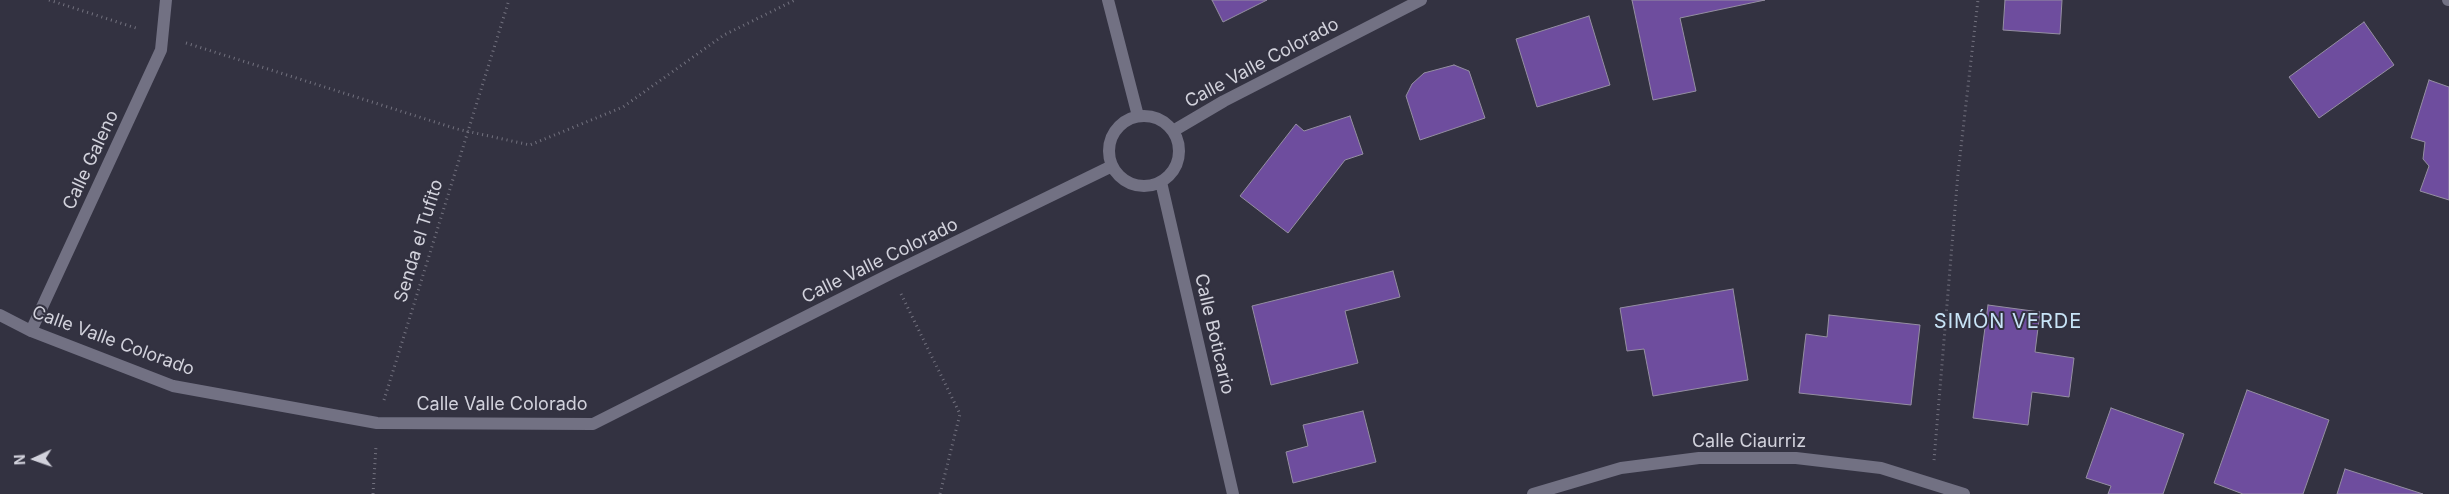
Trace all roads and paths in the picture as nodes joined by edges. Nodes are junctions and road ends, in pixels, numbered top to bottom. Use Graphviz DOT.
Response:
graph roads {
  1 [pos="49,0"];
  2 [pos="166,0"];
  3 [pos="509,0"];
  4 [pos="795,0"];
  5 [pos="1108,0"];
  6 [pos="1421,0"];
  7 [pos="1978,0"];
  8 [pos="163,36"];
  9 [pos="1138,116"];
  10 [pos="468,131"];
  11 [pos="1173,131"];
  12 [pos="1112,166"];
  13 [pos="1162,182"];
  14 [pos="890,274"];
  15 [pos="0,315"];
  16 [pos="32,331"];
  17 [pos="377,423"];
  18 [pos="1932,483"];
  19 [pos="1233,493"];
  20 [pos="373,494"];
  21 [pos="940,494"];
  22 [pos="1533,494"];
  23 [pos="1964,494"];
  1 -- 8 [label="path"];
  2 -- 8 [label="street, Calle Galeno"];
  3 -- 10 [label="path, Senda el Tufito"];
  4 -- 10 [label="path"];
  5 -- 9 [label="street"];
  6 -- 11 [label="street, Calle Valle Colorado"];
  7 -- 18 [label="path"];
  8 -- 10 [label="path"];
  8 -- 16 [label="street, Calle Galeno"];
  9 -- 11 [label="street"];
  9 -- 12 [label="street"];
  10 -- 17 [label="path, Senda el Tufito"];
  11 -- 13 [label="street"];
  12 -- 13 [label="street"];
  12 -- 14 [label="street, Calle Valle Colorado"];
  13 -- 19 [label="street, Calle Boticario"];
  14 -- 17 [label="street, Calle Valle Colorado"];
  14 -- 21 [label="path"];
  15 -- 16 [label="street, Calle Valle Colorado"];
  16 -- 17 [label="street, Calle Valle Colorado"];
  17 -- 20 [label="path, Senda el Tufito"];
  18 -- 22 [label="street, Calle Ciaurriz"];
  18 -- 23 [label="street, Calle Ciaurriz"];
}
